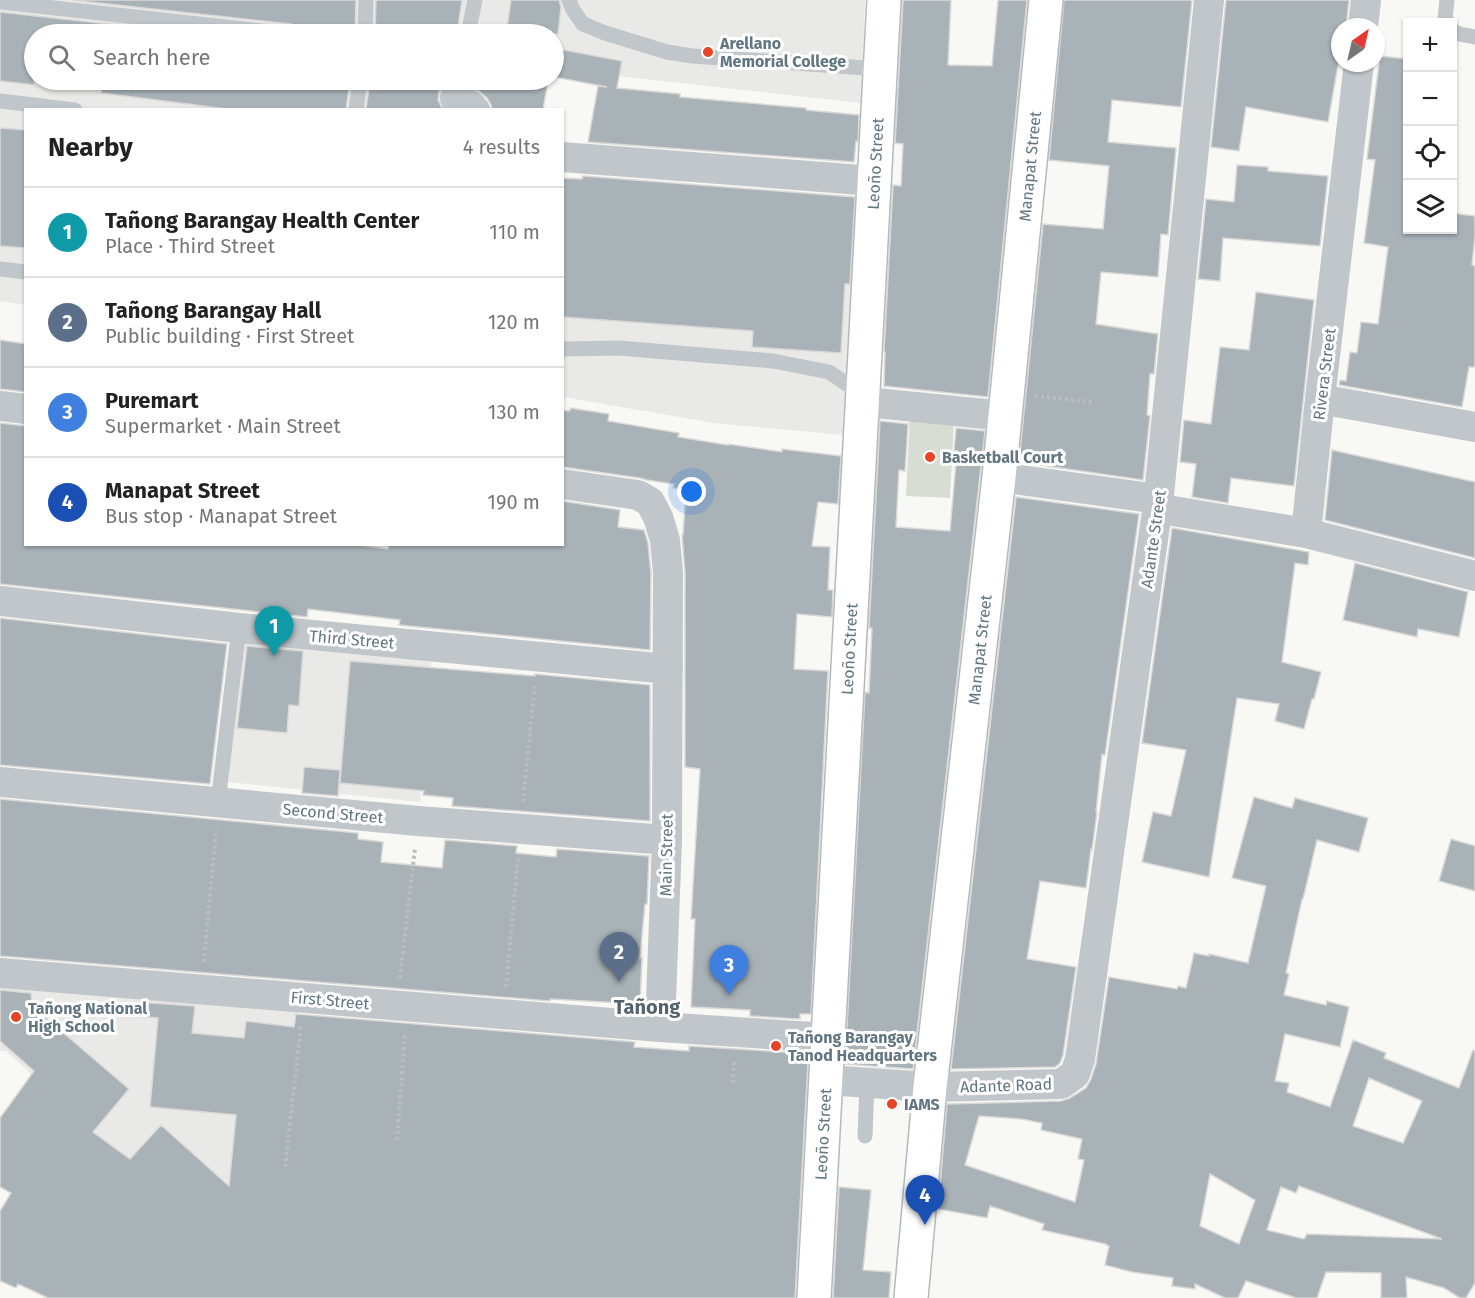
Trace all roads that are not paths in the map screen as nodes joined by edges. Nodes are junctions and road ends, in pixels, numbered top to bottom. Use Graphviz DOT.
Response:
graph roads {
  1 [pos="366,0"];
  2 [pos="475,0"];
  3 [pos="569,0"];
  4 [pos="884,0"];
  5 [pos="1046,0"];
  6 [pos="1209,0"];
  7 [pos="1366,0"];
  8 [pos="1447,0"];
  9 [pos="0,2"];
  10 [pos="1364,18"];
  11 [pos="1445,18"];
  12 [pos="199,24"];
  13 [pos="365,24"];
  14 [pos="470,24"];
  15 [pos="1457,33"];
  16 [pos="1475,37"];
  17 [pos="880,69"];
  18 [pos="1358,72"];
  19 [pos="359,90"];
  20 [pos="0,101"];
  21 [pos="58,108"];
  22 [pos="356,108"];
  23 [pos="564,157"];
  24 [pos="874,181"];
  25 [pos="0,269"];
  26 [pos="24,272"];
  27 [pos="564,349"];
  28 [pos="862,394"];
  29 [pos="1320,399"];
  30 [pos="1007,405"];
  31 [pos="0,406"];
  32 [pos="24,410"];
  33 [pos="1475,427"];
  34 [pos="999,477"];
  35 [pos="564,484"];
  36 [pos="1158,504"];
  37 [pos="1306,533"];
  38 [pos="1475,576"];
  39 [pos="0,601"];
  40 [pos="239,628"];
  41 [pos="668,669"];
  42 [pos="0,783"];
  43 [pos="218,802"];
  44 [pos="667,840"];
  45 [pos="0,973"];
  46 [pos="660,1027"];
  47 [pos="828,1038"];
  48 [pos="1075,1074"];
  49 [pos="826,1080"];
  50 [pos="867,1083"];
  51 [pos="930,1087"];
  52 [pos="865,1136"];
  53 [pos="814,1298"];
  54 [pos="911,1298"];
  1 -- 13 [label="lane"];
  2 -- 14 [label="lane"];
  3 -- 17 [label="lane"];
  4 -- 17 [label="main road, Leoño Street"];
  5 -- 30 [label="main road, Manapat Street"];
  6 -- 36 [label="street, Adante Street"];
  7 -- 10 [label="street"];
  8 -- 11 [label="lane"];
  9 -- 12 [label="lane"];
  15 -- 16 [label="lane"];
  17 -- 24 [label="main road, Leoño Street"];
  18 -- 29 [label="street, Rivera Street"];
  19 -- 22 [label="lane"];
  20 -- 21 [label="lane"];
  23 -- 24 [label="street"];
  24 -- 28 [label="main road, Leoño Street"];
  25 -- 26 [label="lane"];
  27 -- 28 [label="lane"];
  28 -- 30 [label="street"];
  28 -- 47 [label="main road, Leoño Street"];
  29 -- 33 [label="street"];
  29 -- 37 [label="street, Rivera Street"];
  30 -- 34 [label="main road, Manapat Street"];
  31 -- 32 [label="street"];
  34 -- 36 [label="street"];
  34 -- 51 [label="main road, Manapat Street"];
  35 -- 41 [label="street, Main Street"];
  36 -- 37 [label="street"];
  36 -- 48 [label="street, Adante Street"];
  37 -- 38 [label="street"];
  39 -- 40 [label="street, Third Street"];
  40 -- 41 [label="street, Third Street"];
  40 -- 43 [label="lane"];
  41 -- 44 [label="street, Main Street"];
  42 -- 43 [label="street, Second Street"];
  43 -- 44 [label="street, Second Street"];
  44 -- 46 [label="street, Main Street"];
  45 -- 46 [label="street, First Street"];
  46 -- 47 [label="street"];
  47 -- 49 [label="main road, Leoño Street"];
  48 -- 51 [label="street, Adante Road"];
  49 -- 50 [label="street, Adante Road"];
  49 -- 53 [label="main road, Leoño Street"];
  50 -- 51 [label="street, Adante Road"];
  50 -- 52 [label="lane"];
  51 -- 54 [label="main road, Manapat Street"];
}
